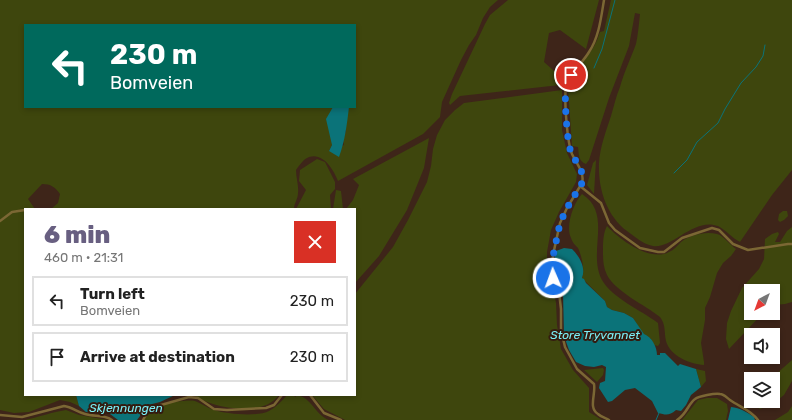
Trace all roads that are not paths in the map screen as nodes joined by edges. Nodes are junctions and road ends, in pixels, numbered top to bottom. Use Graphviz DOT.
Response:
graph roads {
  1 [pos="604,0"];
  2 [pos="580,186"];
  3 [pos="24,210"];
  4 [pos="0,221"];
  5 [pos="792,244"];
  6 [pos="281,396"];
  7 [pos="311,396"];
  8 [pos="0,415"];
  9 [pos="112,420"];
  10 [pos="143,420"];
  11 [pos="341,420"];
  12 [pos="609,420"];
  13 [pos="677,420"];
  14 [pos="758,420"];
  1 -- 2 [label="street"];
  2 -- 5 [label="street"];
  2 -- 12 [label="street"];
  3 -- 4 [label="street"];
  6 -- 10 [label="street"];
  7 -- 11 [label="street"];
  8 -- 9 [label="street"];
  13 -- 14 [label="street"];
}
